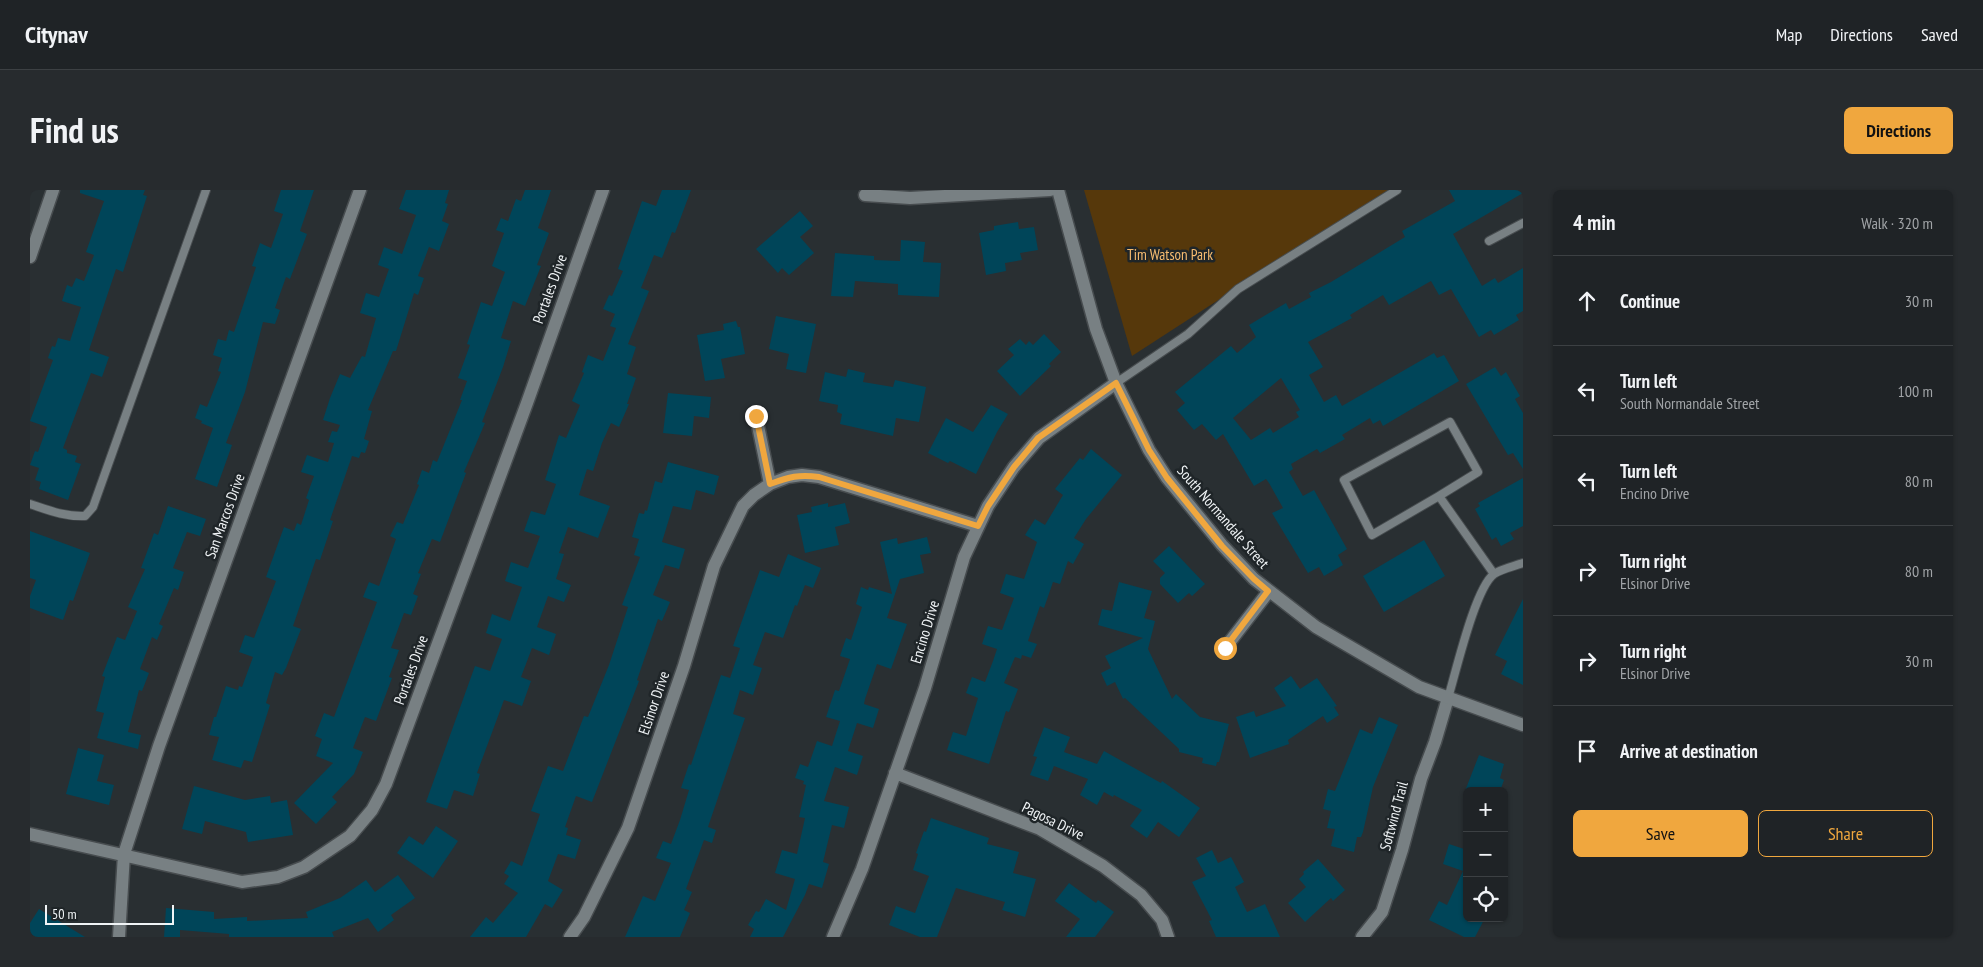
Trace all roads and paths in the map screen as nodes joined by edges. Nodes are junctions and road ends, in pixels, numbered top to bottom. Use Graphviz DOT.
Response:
graph roads {
  1 [pos="53,190"];
  2 [pos="206,190"];
  3 [pos="360,190"];
  4 [pos="603,190"];
  5 [pos="1050,190"];
  6 [pos="1058,190"];
  7 [pos="1397,190"];
  8 [pos="865,195"];
  9 [pos="1523,223"];
  10 [pos="1489,241"];
  11 [pos="30,257"];
  12 [pos="1116,383"];
  13 [pos="756,416"];
  14 [pos="770,484"];
  15 [pos="1439,496"];
  16 [pos="30,504"];
  17 [pos="978,526"];
  18 [pos="1523,563"];
  19 [pos="1494,574"];
  20 [pos="1268,591"];
  21 [pos="1225,648"];
  22 [pos="1448,698"];
  23 [pos="1523,725"];
  24 [pos="895,773"];
  25 [pos="30,834"];
  26 [pos="124,854"];
  27 [pos="119,937"];
  28 [pos="570,937"];
  29 [pos="834,937"];
  30 [pos="1168,937"];
  31 [pos="1362,937"];
  1 -- 11 [label="street"];
  2 -- 16 [label="lane"];
  3 -- 26 [label="street, San Marcos Drive"];
  4 -- 26 [label="street, Portales Drive"];
  5 -- 8 [label="street"];
  6 -- 12 [label="street, South Normandale Street"];
  7 -- 12 [label="lane"];
  9 -- 10 [label="lane"];
  12 -- 17 [label="street, Encino Drive"];
  12 -- 20 [label="street, South Normandale Street"];
  13 -- 14 [label="street"];
  14 -- 17 [label="street, Elsinor Drive"];
  14 -- 28 [label="street, Elsinor Drive"];
  15 -- 15 [label="lane"];
  15 -- 19 [label="lane"];
  17 -- 24 [label="street, Encino Drive"];
  18 -- 19 [label="lane"];
  19 -- 22 [label="lane"];
  20 -- 21 [label="street"];
  20 -- 22 [label="street, South Normandale Street"];
  22 -- 23 [label="street, South Normandale Street"];
  22 -- 31 [label="street, Softwind Trail"];
  24 -- 29 [label="street, Encino Drive"];
  24 -- 30 [label="street, Pagosa Drive"];
  25 -- 26 [label="street, Portales Drive"];
  26 -- 27 [label="street, San Marcos Drive"];
}
